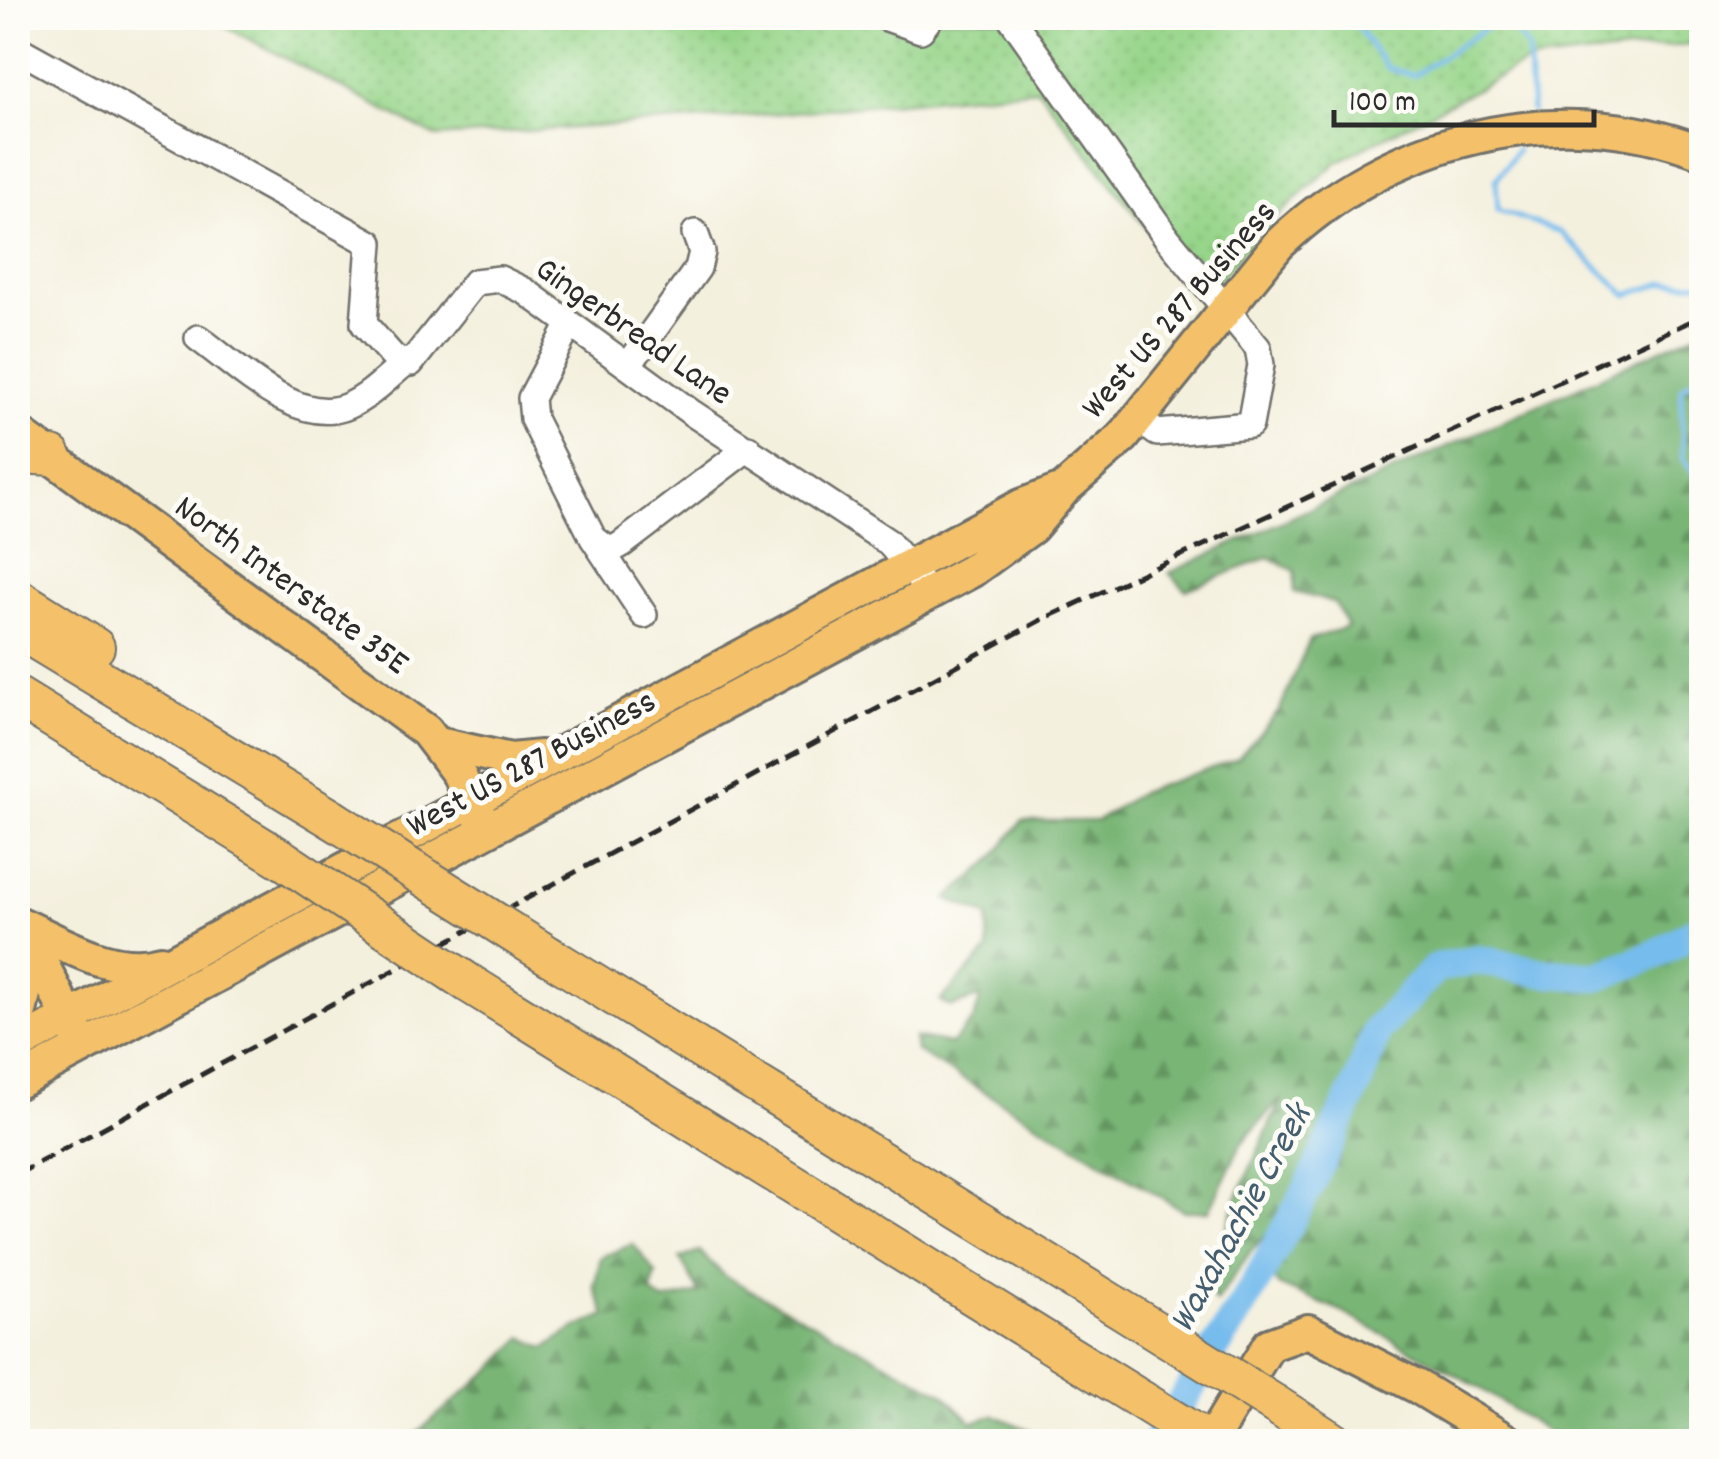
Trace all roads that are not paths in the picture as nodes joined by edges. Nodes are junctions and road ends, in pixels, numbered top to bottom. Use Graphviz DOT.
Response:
graph roads {
  1 [pos="888,18"];
  2 [pos="1011,18"];
  3 [pos="926,24"];
  4 [pos="18,50"];
  5 [pos="1702,152"];
  6 [pos="695,232"];
  7 [pos="1224,308"];
  8 [pos="570,324"];
  9 [pos="198,338"];
  10 [pos="404,364"];
  11 [pos="628,366"];
  12 [pos="1138,419"];
  13 [pos="18,433"];
  14 [pos="748,448"];
  15 [pos="35,455"];
  16 [pos="593,538"];
  17 [pos="920,581"];
  18 [pos="18,598"];
  19 [pos="644,615"];
  20 [pos="18,630"];
  21 [pos="18,697"];
  22 [pos="18,714"];
  23 [pos="444,752"];
  24 [pos="560,752"];
  25 [pos="114,755"];
  26 [pos="471,798"];
  27 [pos="321,813"];
  28 [pos="440,815"];
  29 [pos="486,830"];
  30 [pos="18,923"];
  31 [pos="18,934"];
  32 [pos="185,956"];
  33 [pos="18,964"];
  34 [pos="18,1022"];
  35 [pos="75,1031"];
  36 [pos="18,1045"];
  37 [pos="18,1082"];
  38 [pos="1210,1442"];
  39 [pos="1334,1442"];
  40 [pos="1508,1442"];
  1 -- 3 [label="street"];
  2 -- 7 [label="street"];
  4 -- 10 [label="street"];
  5 -- 7 [label="main road, West US 287 Business"];
  6 -- 11 [label="street"];
  7 -- 12 [label="main road, West US 287 Business"];
  7 -- 12 [label="street"];
  8 -- 10 [label="street, Gingerbread Lane"];
  8 -- 11 [label="street, Gingerbread Lane"];
  8 -- 16 [label="street"];
  9 -- 10 [label="street"];
  11 -- 14 [label="street, Gingerbread Lane"];
  12 -- 17 [label="main road, West US 287 Business"];
  13 -- 15 [label="main road, North Interstate 35E"];
  14 -- 16 [label="street"];
  14 -- 17 [label="street, Gingerbread Lane"];
  15 -- 23 [label="main road, North Interstate 35E"];
  16 -- 19 [label="street"];
  17 -- 24 [label="main road, West US 287 Business"];
  17 -- 29 [label="main road, West US 287 Business"];
  18 -- 27 [label="highway"];
  20 -- 27 [label="highway"];
  21 -- 25 [label="highway"];
  22 -- 25 [label="highway"];
  23 -- 24 [label="main road"];
  23 -- 26 [label="main road, North Interstate 35E"];
  23 -- 28 [label="main road"];
  24 -- 26 [label="main road, West US 287 Business"];
  25 -- 38 [label="highway, bridge"];
  26 -- 28 [label="main road, West US 287 Business"];
  26 -- 29 [label="main road, North Interstate 35E"];
  27 -- 39 [label="highway, bridge"];
  28 -- 32 [label="main road, West US 287 Business"];
  29 -- 35 [label="main road, West US 287 Business"];
  30 -- 32 [label="main road"];
  31 -- 35 [label="main road"];
  32 -- 35 [label="main road, West US 287 Business"];
  33 -- 34 [label="main road"];
  35 -- 36 [label="main road, West US 287 Business"];
  35 -- 37 [label="main road, West US 287 Business"];
  38 -- 40 [label="main road"];
}
